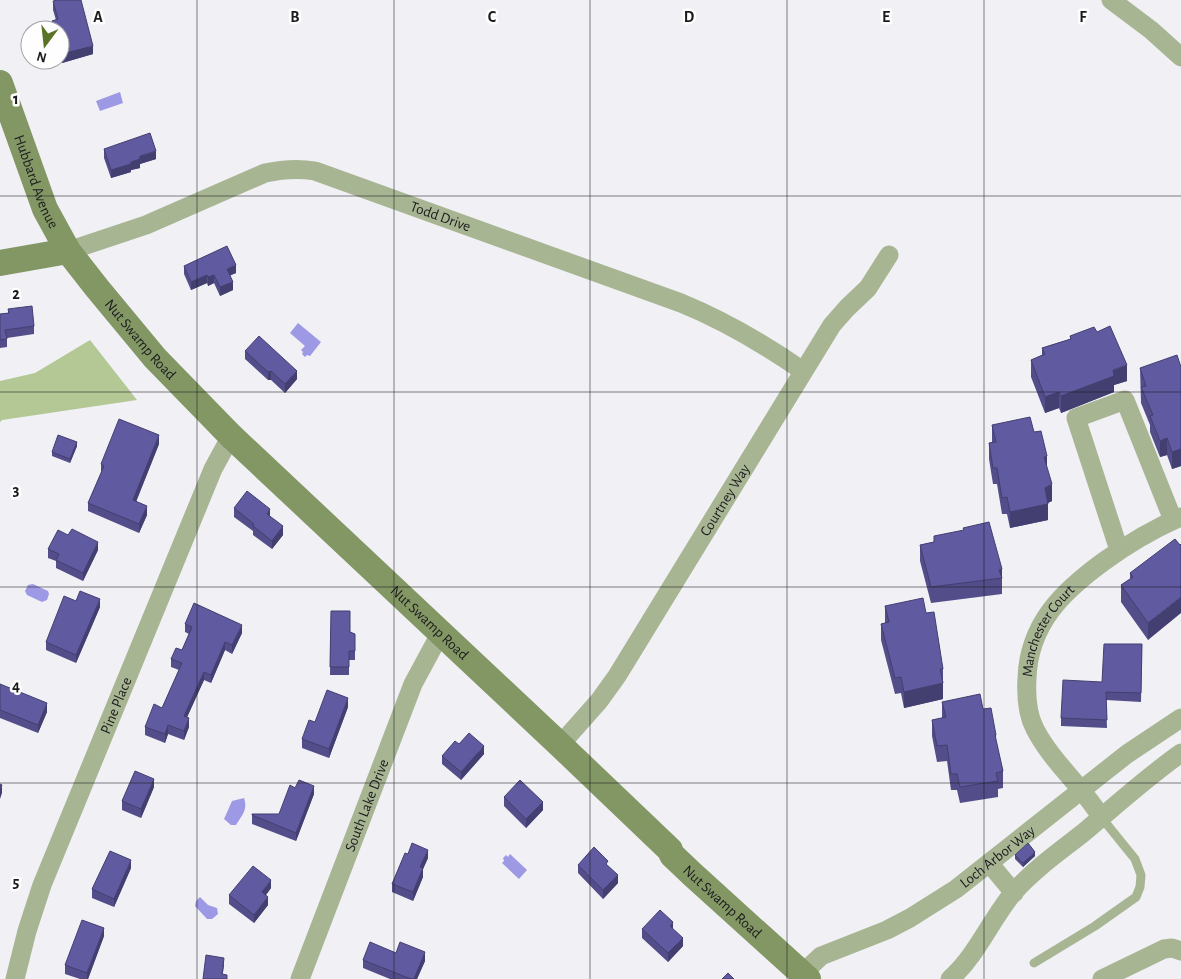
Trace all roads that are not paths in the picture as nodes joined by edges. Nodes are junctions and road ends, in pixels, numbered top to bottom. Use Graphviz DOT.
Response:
graph roads {
  1 [pos="1111,0"];
  2 [pos="1181,58"];
  3 [pos="0,83"];
  4 [pos="68,251"];
  5 [pos="889,255"];
  6 [pos="0,263"];
  7 [pos="803,371"];
  8 [pos="231,436"];
  9 [pos="1177,519"];
  10 [pos="1119,550"];
  11 [pos="440,634"];
  12 [pos="1181,718"];
  13 [pos="560,745"];
  14 [pos="1181,753"];
  15 [pos="1081,791"];
  16 [pos="1101,817"];
  17 [pos="990,864"];
  18 [pos="1014,892"];
  19 [pos="1176,949"];
  20 [pos="1034,963"];
  21 [pos="805,976"];
  22 [pos="15,979"];
  23 [pos="300,979"];
  24 [pos="950,979"];
  25 [pos="1102,979"];
  1 -- 2 [label="street"];
  3 -- 4 [label="main road, Hubbard Avenue"];
  4 -- 6 [label="main road"];
  4 -- 7 [label="street, Todd Drive"];
  4 -- 8 [label="main road, Nut Swamp Road"];
  5 -- 7 [label="street, Courtney Way"];
  7 -- 13 [label="street, Courtney Way"];
  8 -- 11 [label="main road, Nut Swamp Road"];
  8 -- 22 [label="street, Pine Place"];
  9 -- 10 [label="street, Manchester Court"];
  9 -- 10 [label="street"];
  10 -- 15 [label="street, Manchester Court"];
  11 -- 13 [label="main road, Nut Swamp Road"];
  11 -- 23 [label="street, South Lake Drive"];
  12 -- 15 [label="street, Loch Arbor Way"];
  13 -- 21 [label="main road, Nut Swamp Road"];
  14 -- 16 [label="street"];
  15 -- 16 [label="street, Manchester Court"];
  15 -- 17 [label="street, Loch Arbor Way"];
  16 -- 18 [label="street"];
  16 -- 20 [label="lane"];
  17 -- 18 [label="street"];
  17 -- 21 [label="street, Loch Arbor Way"];
  18 -- 24 [label="street"];
  19 -- 25 [label="street"];
}
